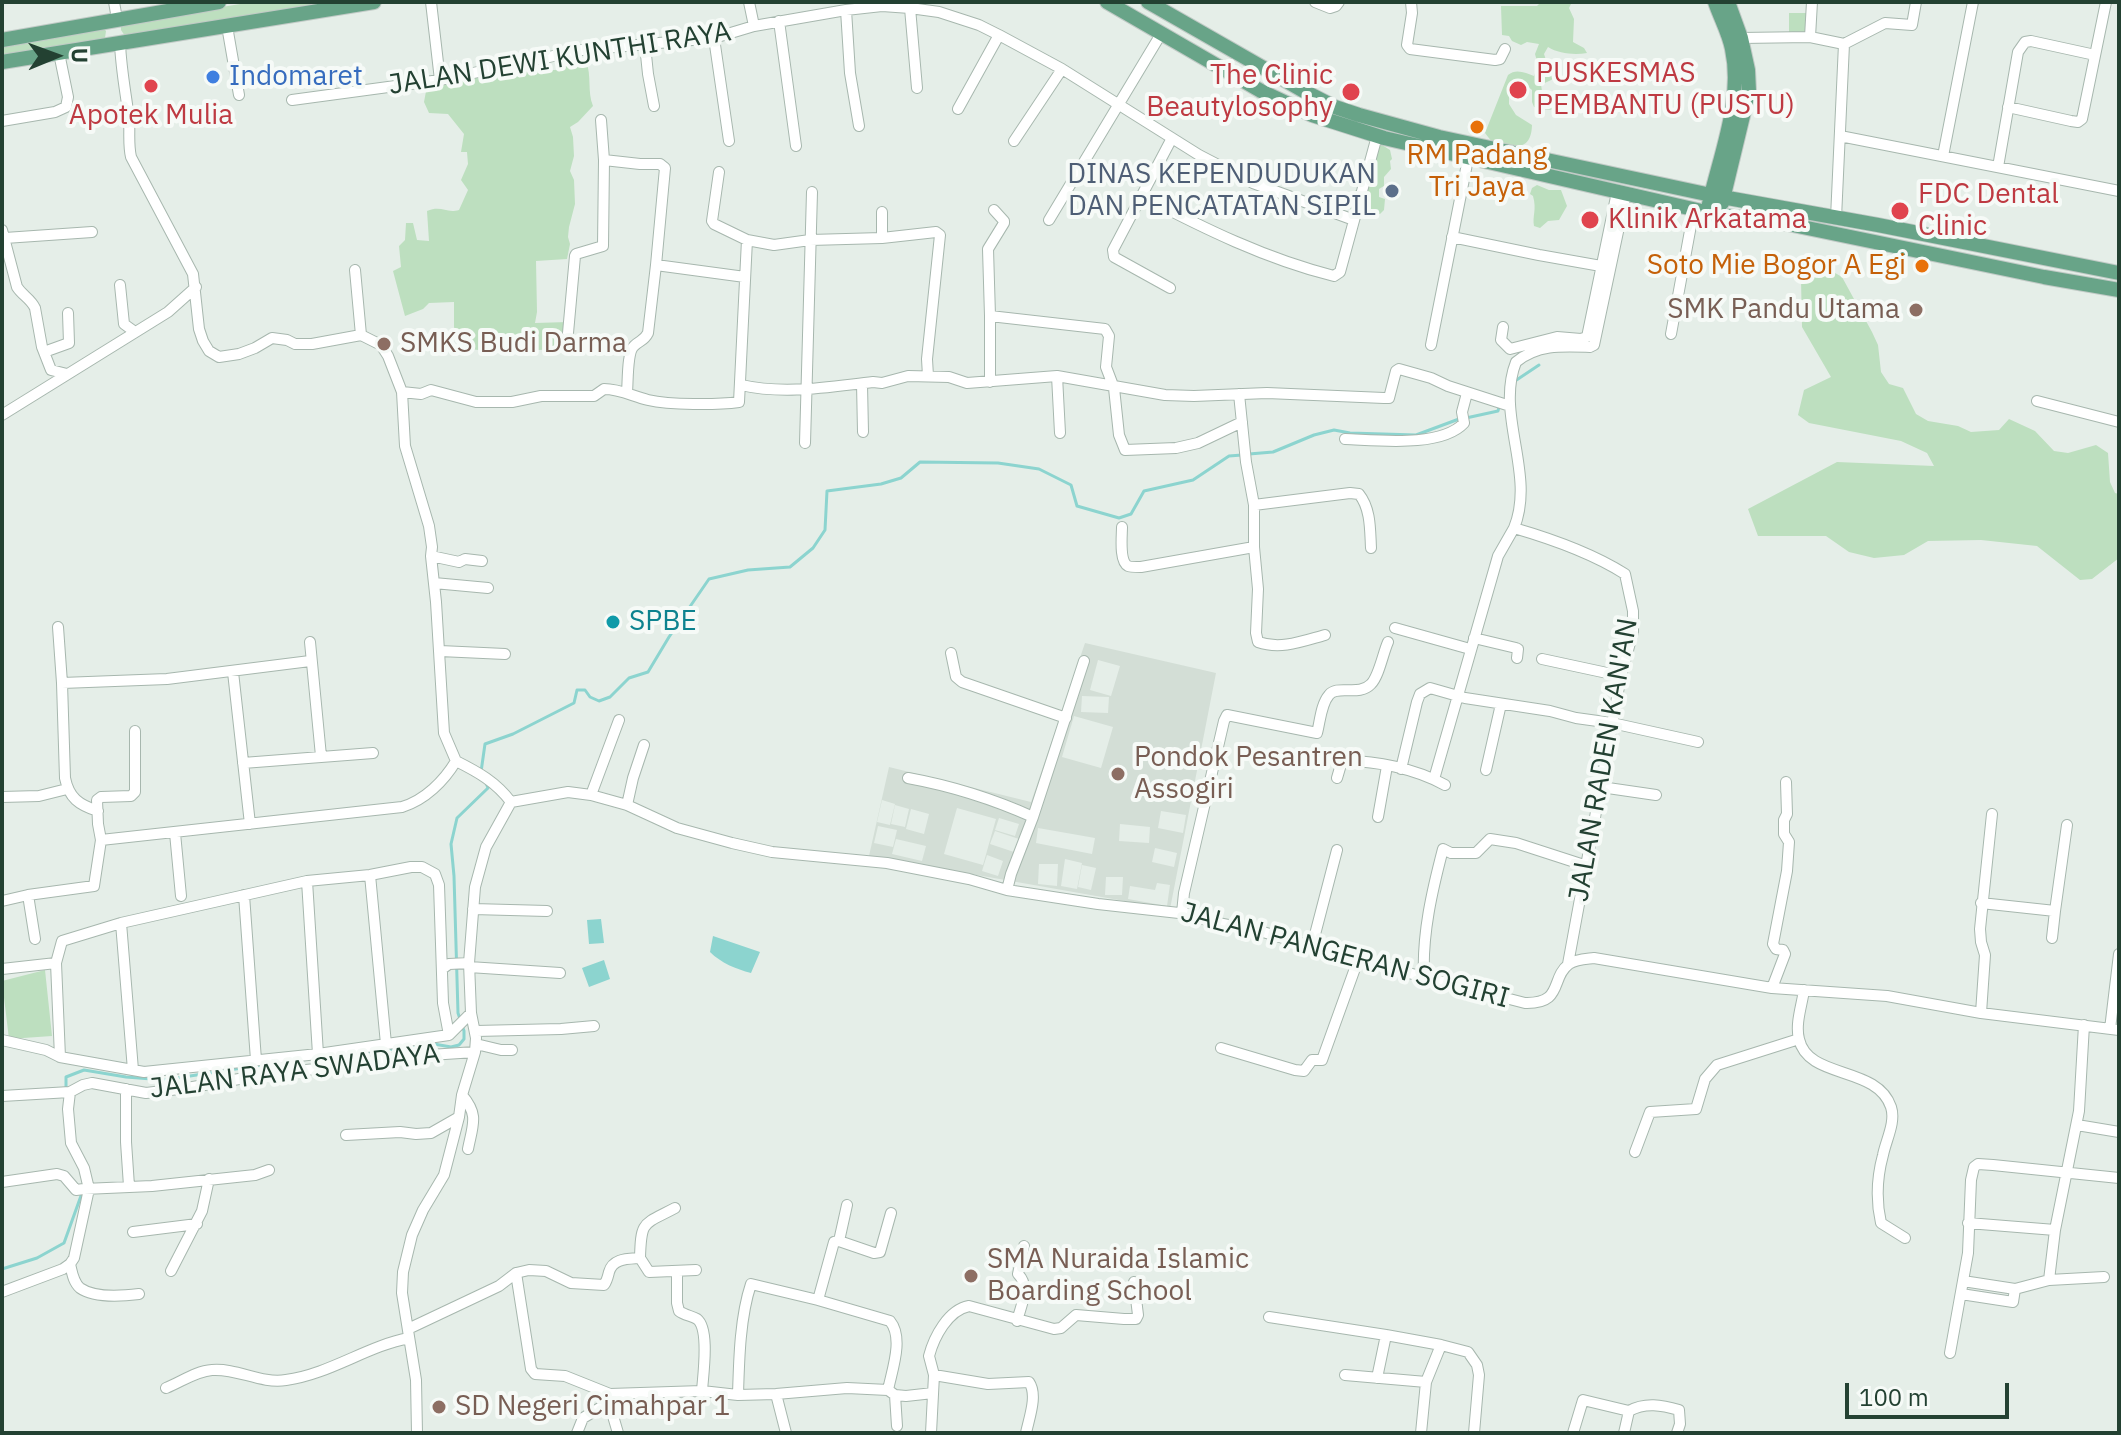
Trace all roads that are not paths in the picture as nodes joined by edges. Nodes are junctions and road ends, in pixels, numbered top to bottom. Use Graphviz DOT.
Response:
graph roads {
  1 [pos="114,2"];
  2 [pos="219,2"];
  3 [pos="374,2"];
  4 [pos="431,2"];
  5 [pos="749,2"];
  6 [pos="1107,2"];
  7 [pos="1148,2"];
  8 [pos="1315,2"];
  9 [pos="1339,2"];
  10 [pos="1411,2"];
  11 [pos="1715,2"];
  12 [pos="1728,2"];
  13 [pos="1812,2"];
  14 [pos="1916,2"];
  15 [pos="1973,2"];
  16 [pos="2106,2"];
  17 [pos="1170,7"];
  18 [pos="910,8"];
  19 [pos="846,10"];
  20 [pos="117,19"];
  21 [pos="779,21"];
  22 [pos="227,26"];
  23 [pos="754,26"];
  24 [pos="1161,34"];
  25 [pos="999,35"];
  26 [pos="1810,37"];
  27 [pos="714,38"];
  28 [pos="1741,38"];
  29 [pos="2,40"];
  30 [pos="120,43"];
  31 [pos="1844,44"];
  32 [pos="645,45"];
  33 [pos="1227,47"];
  34 [pos="1505,49"];
  35 [pos="59,53"];
  36 [pos="2095,55"];
  37 [pos="2,62"];
  38 [pos="1255,64"];
  39 [pos="1216,65"];
  40 [pos="1062,69"];
  41 [pos="440,80"];
  42 [pos="1245,81"];
  43 [pos="917,88"];
  44 [pos="239,95"];
  45 [pos="292,100"];
  46 [pos="1119,104"];
  47 [pos="654,106"];
  48 [pos="2008,107"];
  49 [pos="958,109"];
  50 [pos="601,120"];
  51 [pos="2,121"];
  52 [pos="859,126"];
  53 [pos="1377,136"];
  54 [pos="1840,136"];
  55 [pos="1172,138"];
  56 [pos="729,141"];
  57 [pos="1014,141"];
  58 [pos="796,146"];
  59 [pos="1943,156"];
  60 [pos="1468,159"];
  61 [pos="604,160"];
  62 [pos="1998,167"];
  63 [pos="719,172"];
  64 [pos="2119,191"];
  65 [pos="812,192"];
  66 [pos="1621,193"];
  67 [pos="1142,196"];
  68 [pos="1717,196"];
  69 [pos="994,210"];
  70 [pos="882,212"];
  71 [pos="1707,212"];
  72 [pos="1836,218"];
  73 [pos="1049,220"];
  74 [pos="1354,220"];
  75 [pos="92,232"];
  76 [pos="3,234"];
  77 [pos="1452,237"];
  78 [pos="882,238"];
  79 [pos="747,240"];
  80 [pos="810,240"];
  81 [pos="2052,260"];
  82 [pos="656,265"];
  83 [pos="1601,266"];
  84 [pos="355,270"];
  85 [pos="2119,273"];
  86 [pos="745,277"];
  87 [pos="2049,278"];
  88 [pos="120,285"];
  89 [pos="196,287"];
  90 [pos="1170,288"];
  91 [pos="2119,290"];
  92 [pos="68,313"];
  93 [pos="990,316"];
  94 [pos="1503,327"];
  95 [pos="135,332"];
  96 [pos="568,333"];
  97 [pos="1671,334"];
  98 [pos="361,335"];
  99 [pos="1431,345"];
  100 [pos="44,352"];
  101 [pos="67,374"];
  102 [pos="928,376"];
  103 [pos="1057,376"];
  104 [pos="990,382"];
  105 [pos="862,384"];
  106 [pos="741,385"];
  107 [pos="1114,388"];
  108 [pos="805,390"];
  109 [pos="402,392"];
  110 [pos="627,392"];
  111 [pos="1467,393"];
  112 [pos="1239,394"];
  113 [pos="2037,401"];
  114 [pos="1507,405"];
  115 [pos="2,415"];
  116 [pos="1242,422"];
  117 [pos="2119,422"];
  118 [pos="863,432"];
  119 [pos="1060,433"];
  120 [pos="1345,439"];
  121 [pos="805,443"];
  122 [pos="1254,505"];
  123 [pos="1122,527"];
  124 [pos="1514,528"];
  125 [pos="1254,547"];
  126 [pos="1371,548"];
  127 [pos="431,556"];
  128 [pos="482,561"];
  129 [pos="434,583"];
  130 [pos="488,588"];
  131 [pos="58,627"];
  132 [pos="1395,628"];
  133 [pos="1325,635"];
  134 [pos="1474,638"];
  135 [pos="310,642"];
  136 [pos="1388,642"];
  137 [pos="1470,649"];
  138 [pos="440,651"];
  139 [pos="951,653"];
  140 [pos="505,654"];
  141 [pos="1517,658"];
  142 [pos="1542,659"];
  143 [pos="310,661"];
  144 [pos="1084,661"];
  145 [pos="233,672"];
  146 [pos="1621,676"];
  147 [pos="62,683"];
  148 [pos="1458,695"];
  149 [pos="1501,704"];
  150 [pos="1066,718"];
  151 [pos="619,720"];
  152 [pos="1612,723"];
  153 [pos="135,731"];
  154 [pos="1698,742"];
  155 [pos="644,745"];
  156 [pos="373,753"];
  157 [pos="321,756"];
  158 [pos="456,761"];
  159 [pos="243,763"];
  160 [pos="1387,766"];
  161 [pos="1401,769"];
  162 [pos="1486,770"];
  163 [pos="908,778"];
  164 [pos="1337,778"];
  165 [pos="1434,779"];
  166 [pos="1786,782"];
  167 [pos="1445,785"];
  168 [pos="1601,787"];
  169 [pos="67,789"];
  170 [pos="591,795"];
  171 [pos="1656,795"];
  172 [pos="2,797"];
  173 [pos="511,802"];
  174 [pos="627,805"];
  175 [pos="98,811"];
  176 [pos="1992,814"];
  177 [pos="1033,817"];
  178 [pos="1378,817"];
  179 [pos="250,824"];
  180 [pos="2067,825"];
  181 [pos="175,833"];
  182 [pos="101,840"];
  183 [pos="1337,850"];
  184 [pos="1587,866"];
  185 [pos="370,875"];
  186 [pos="307,881"];
  187 [pos="1007,890"];
  188 [pos="28,895"];
  189 [pos="244,895"];
  190 [pos="181,896"];
  191 [pos="2,901"];
  192 [pos="1981,903"];
  193 [pos="473,909"];
  194 [pos="547,911"];
  195 [pos="2055,911"];
  196 [pos="1182,913"];
  197 [pos="121,923"];
  198 [pos="2052,938"];
  199 [pos="35,939"];
  200 [pos="1312,946"];
  201 [pos="2119,954"];
  202 [pos="1358,960"];
  203 [pos="56,963"];
  204 [pos="1568,964"];
  205 [pos="457,965"];
  206 [pos="2,969"];
  207 [pos="560,973"];
  208 [pos="1424,977"];
  209 [pos="1772,988"];
  210 [pos="1804,990"];
  211 [pos="1981,1013"];
  212 [pos="461,1023"];
  213 [pos="2084,1025"];
  214 [pos="594,1026"];
  215 [pos="2114,1029"];
  216 [pos="476,1031"];
  217 [pos="1799,1039"];
  218 [pos="2,1040"];
  219 [pos="386,1044"];
  220 [pos="475,1048"];
  221 [pos="1221,1048"];
  222 [pos="512,1050"];
  223 [pos="318,1054"];
  224 [pos="60,1057"];
  225 [pos="256,1060"];
  226 [pos="133,1070"];
  227 [pos="126,1089"];
  228 [pos="67,1092"];
  229 [pos="462,1095"];
  230 [pos="2,1096"];
  231 [pos="459,1117"];
  232 [pos="2077,1125"];
  233 [pos="2119,1132"];
  234 [pos="346,1135"];
  235 [pos="468,1149"];
  236 [pos="1635,1152"];
  237 [pos="269,1170"];
  238 [pos="2066,1173"];
  239 [pos="2119,1178"];
  240 [pos="209,1179"];
  241 [pos="2,1182"];
  242 [pos="129,1186"];
  243 [pos="83,1189"];
  244 [pos="847,1205"];
  245 [pos="675,1208"];
  246 [pos="891,1213"];
  247 [pos="1968,1223"];
  248 [pos="197,1224"];
  249 [pos="2055,1230"];
  250 [pos="133,1232"];
  251 [pos="1905,1238"];
  252 [pos="839,1241"];
  253 [pos="1024,1246"];
  254 [pos="640,1258"];
  255 [pos="70,1264"];
  256 [pos="696,1270"];
  257 [pos="171,1271"];
  258 [pos="677,1272"];
  259 [pos="516,1273"];
  260 [pos="2104,1277"];
  261 [pos="2049,1280"];
  262 [pos="1963,1281"];
  263 [pos="1134,1282"];
  264 [pos="2015,1289"];
  265 [pos="2,1292"];
  266 [pos="139,1294"];
  267 [pos="1961,1294"];
  268 [pos="818,1300"];
  269 [pos="1269,1317"];
  270 [pos="1017,1321"];
  271 [pos="409,1334"];
  272 [pos="1386,1335"];
  273 [pos="1441,1345"];
  274 [pos="1950,1353"];
  275 [pos="934,1375"];
  276 [pos="1345,1375"];
  277 [pos="1377,1378"];
  278 [pos="1426,1382"];
  279 [pos="166,1388"];
  280 [pos="702,1391"];
  281 [pos="892,1392"];
  282 [pos="933,1393"];
  283 [pos="610,1394"];
  284 [pos="776,1394"];
  285 [pos="738,1395"];
  286 [pos="603,1406"];
  287 [pos="1629,1411"];
  288 [pos="897,1426"];
  289 [pos="417,1433"];
  290 [pos="577,1433"];
  291 [pos="618,1433"];
  292 [pos="786,1433"];
  293 [pos="931,1433"];
  294 [pos="1026,1433"];
  295 [pos="1421,1433"];
  296 [pos="1474,1433"];
  297 [pos="1573,1433"];
  298 [pos="1624,1433"];
  299 [pos="1677,1433"];
  1 -- 20 [label="street"];
  2 -- 20 [label="main road"];
  3 -- 22 [label="main road"];
  4 -- 41 [label="street"];
  5 -- 23 [label="street"];
  6 -- 24 [label="main road"];
  7 -- 17 [label="main road"];
  8 -- 9 [label="street"];
  10 -- 34 [label="street"];
  11 -- 68 [label="main road"];
  12 -- 28 [label="main road"];
  13 -- 26 [label="street"];
  14 -- 31 [label="street"];
  15 -- 59 [label="street"];
  16 -- 36 [label="street"];
  17 -- 33 [label="main road"];
  18 -- 19 [label="street, JALAN DEWI KUNTHI RAYA"];
  18 -- 25 [label="street, JALAN DEWI KUNTHI RAYA"];
  18 -- 43 [label="street"];
  19 -- 21 [label="street, JALAN DEWI KUNTHI RAYA"];
  19 -- 52 [label="street"];
  20 -- 29 [label="main road"];
  21 -- 23 [label="street, JALAN DEWI KUNTHI RAYA"];
  21 -- 58 [label="street"];
  22 -- 30 [label="main road"];
  22 -- 44 [label="street"];
  23 -- 27 [label="street, JALAN DEWI KUNTHI RAYA"];
  24 -- 39 [label="main road"];
  24 -- 46 [label="street"];
  25 -- 40 [label="street, JALAN DEWI KUNTHI RAYA"];
  25 -- 49 [label="street"];
  26 -- 28 [label="street"];
  26 -- 31 [label="street"];
  27 -- 32 [label="street, JALAN DEWI KUNTHI RAYA"];
  27 -- 56 [label="street"];
  28 -- 68 [label="main road"];
  30 -- 35 [label="main road"];
  30 -- 89 [label="street"];
  31 -- 54 [label="street"];
  32 -- 41 [label="street, JALAN DEWI KUNTHI RAYA"];
  32 -- 47 [label="street"];
  33 -- 38 [label="main road"];
  33 -- 39 [label="main road"];
  35 -- 37 [label="main road"];
  35 -- 51 [label="street"];
  36 -- 48 [label="street"];
  36 -- 48 [label="street"];
  38 -- 42 [label="main road"];
  38 -- 68 [label="main road"];
  39 -- 42 [label="main road"];
  40 -- 46 [label="street, JALAN DEWI KUNTHI RAYA"];
  40 -- 57 [label="street"];
  41 -- 45 [label="street, JALAN DEWI KUNTHI RAYA"];
  42 -- 53 [label="main road"];
  46 -- 55 [label="street, JALAN DEWI KUNTHI RAYA"];
  46 -- 73 [label="street"];
  48 -- 62 [label="street"];
  50 -- 61 [label="street"];
  53 -- 60 [label="main road"];
  53 -- 74 [label="street"];
  54 -- 59 [label="street"];
  54 -- 72 [label="street"];
  55 -- 67 [label="street"];
  55 -- 74 [label="street, JALAN DEWI KUNTHI RAYA"];
  59 -- 62 [label="street"];
  60 -- 66 [label="main road"];
  60 -- 77 [label="street"];
  61 -- 82 [label="street"];
  61 -- 96 [label="street"];
  62 -- 64 [label="street"];
  63 -- 79 [label="street"];
  65 -- 80 [label="street"];
  66 -- 71 [label="main road"];
  66 -- 83 [label="street"];
  66 -- 114 [label="street"];
  67 -- 74 [label="street"];
  67 -- 90 [label="street"];
  68 -- 71 [label="main road"];
  68 -- 72 [label="main road"];
  69 -- 93 [label="street"];
  70 -- 78 [label="street"];
  71 -- 87 [label="main road"];
  71 -- 97 [label="street"];
  72 -- 81 [label="main road"];
  75 -- 76 [label="street"];
  76 -- 100 [label="street"];
  77 -- 83 [label="street"];
  77 -- 99 [label="street"];
  78 -- 80 [label="street"];
  78 -- 102 [label="street"];
  79 -- 80 [label="street"];
  79 -- 86 [label="street"];
  80 -- 108 [label="street"];
  81 -- 85 [label="main road"];
  81 -- 87 [label="main road"];
  82 -- 86 [label="street"];
  82 -- 110 [label="street"];
  83 -- 94 [label="street"];
  84 -- 98 [label="street"];
  86 -- 106 [label="street"];
  87 -- 91 [label="main road"];
  88 -- 95 [label="street"];
  89 -- 95 [label="street"];
  89 -- 98 [label="street"];
  92 -- 100 [label="street"];
  93 -- 104 [label="street"];
  93 -- 107 [label="street"];
  95 -- 101 [label="street"];
  98 -- 109 [label="street"];
  100 -- 101 [label="street"];
  101 -- 115 [label="street"];
  102 -- 104 [label="street"];
  102 -- 105 [label="street"];
  103 -- 104 [label="street"];
  103 -- 107 [label="street"];
  103 -- 119 [label="street"];
  105 -- 108 [label="street"];
  105 -- 118 [label="street"];
  106 -- 108 [label="street"];
  106 -- 110 [label="street"];
  107 -- 112 [label="street"];
  107 -- 116 [label="street"];
  108 -- 121 [label="street"];
  109 -- 110 [label="street"];
  109 -- 127 [label="street"];
  111 -- 112 [label="street"];
  111 -- 114 [label="street"];
  111 -- 120 [label="street"];
  112 -- 116 [label="street"];
  113 -- 117 [label="street"];
  114 -- 124 [label="street"];
  116 -- 122 [label="street"];
  122 -- 125 [label="street"];
  122 -- 126 [label="street"];
  123 -- 125 [label="street"];
  124 -- 134 [label="street"];
  124 -- 146 [label="street, JALAN RADEN KAN'AN"];
  125 -- 133 [label="street"];
  127 -- 128 [label="street"];
  127 -- 129 [label="street"];
  129 -- 130 [label="street"];
  129 -- 138 [label="street"];
  131 -- 147 [label="street"];
  132 -- 137 [label="street"];
  134 -- 137 [label="street"];
  134 -- 141 [label="street"];
  135 -- 143 [label="street"];
  136 -- 196 [label="street"];
  137 -- 148 [label="street"];
  138 -- 140 [label="street"];
  138 -- 158 [label="street"];
  139 -- 150 [label="street"];
  142 -- 146 [label="street"];
  143 -- 145 [label="street"];
  143 -- 157 [label="street"];
  144 -- 150 [label="street"];
  145 -- 147 [label="street"];
  145 -- 159 [label="street"];
  146 -- 152 [label="street, JALAN RADEN KAN'AN"];
  147 -- 169 [label="street"];
  148 -- 149 [label="street"];
  148 -- 161 [label="street"];
  148 -- 165 [label="street"];
  149 -- 152 [label="street"];
  149 -- 162 [label="street"];
  150 -- 177 [label="street"];
  151 -- 170 [label="street"];
  152 -- 154 [label="street"];
  152 -- 168 [label="street, JALAN RADEN KAN'AN"];
  153 -- 175 [label="street"];
  155 -- 174 [label="street"];
  156 -- 157 [label="street"];
  157 -- 159 [label="street"];
  158 -- 173 [label="street"];
  158 -- 179 [label="street"];
  159 -- 179 [label="street"];
  160 -- 161 [label="street"];
  160 -- 164 [label="street"];
  160 -- 178 [label="street"];
  161 -- 165 [label="street"];
  163 -- 177 [label="street"];
  165 -- 167 [label="street"];
  166 -- 209 [label="street"];
  168 -- 171 [label="street"];
  168 -- 184 [label="street, JALAN RADEN KAN'AN"];
  169 -- 172 [label="street"];
  169 -- 175 [label="street"];
  170 -- 173 [label="street, JALAN PANGERAN SOGIRI"];
  170 -- 174 [label="street, JALAN PANGERAN SOGIRI"];
  173 -- 193 [label="street"];
  174 -- 187 [label="street, JALAN PANGERAN SOGIRI"];
  175 -- 182 [label="street"];
  176 -- 192 [label="street"];
  177 -- 187 [label="street"];
  179 -- 181 [label="street"];
  180 -- 195 [label="street"];
  181 -- 182 [label="street"];
  181 -- 190 [label="street"];
  182 -- 188 [label="street"];
  183 -- 200 [label="street"];
  184 -- 204 [label="street, JALAN RADEN KAN'AN"];
  184 -- 208 [label="street"];
  185 -- 186 [label="street"];
  185 -- 205 [label="street"];
  185 -- 219 [label="street"];
  186 -- 189 [label="street"];
  186 -- 223 [label="street"];
  187 -- 196 [label="street, JALAN PANGERAN SOGIRI"];
  188 -- 191 [label="street"];
  188 -- 199 [label="street"];
  189 -- 197 [label="street"];
  189 -- 225 [label="street"];
  192 -- 195 [label="street"];
  192 -- 211 [label="street"];
  193 -- 194 [label="street"];
  193 -- 205 [label="street"];
  195 -- 198 [label="street"];
  196 -- 200 [label="street, JALAN PANGERAN SOGIRI"];
  197 -- 203 [label="street"];
  197 -- 226 [label="street"];
  200 -- 202 [label="street, JALAN PANGERAN SOGIRI"];
  201 -- 215 [label="street"];
  202 -- 208 [label="street, JALAN PANGERAN SOGIRI"];
  202 -- 221 [label="street"];
  203 -- 206 [label="street"];
  203 -- 224 [label="street"];
  204 -- 208 [label="street, JALAN PANGERAN SOGIRI"];
  204 -- 209 [label="street"];
  205 -- 207 [label="street"];
  205 -- 212 [label="street"];
  205 -- 212 [label="street"];
  209 -- 210 [label="street"];
  210 -- 211 [label="street"];
  210 -- 217 [label="street"];
  211 -- 213 [label="street"];
  212 -- 216 [label="street"];
  212 -- 219 [label="street"];
  213 -- 215 [label="street"];
  213 -- 232 [label="street"];
  214 -- 216 [label="street"];
  216 -- 220 [label="street"];
  217 -- 236 [label="street"];
  217 -- 251 [label="street"];
  218 -- 224 [label="street"];
  219 -- 223 [label="street"];
  220 -- 222 [label="street, JALAN RAYA SWADAYA"];
  220 -- 227 [label="street, JALAN RAYA SWADAYA"];
  220 -- 229 [label="street"];
  223 -- 225 [label="street"];
  224 -- 226 [label="street"];
  225 -- 226 [label="street"];
  227 -- 228 [label="street, JALAN RAYA SWADAYA"];
  227 -- 242 [label="street"];
  228 -- 230 [label="street, JALAN RAYA SWADAYA"];
  228 -- 243 [label="street"];
  229 -- 231 [label="street"];
  229 -- 235 [label="street"];
  231 -- 234 [label="street"];
  231 -- 271 [label="street"];
  232 -- 233 [label="street"];
  232 -- 238 [label="street"];
  237 -- 240 [label="street"];
  238 -- 239 [label="street"];
  238 -- 247 [label="street"];
  238 -- 249 [label="street"];
  240 -- 242 [label="street"];
  240 -- 248 [label="street"];
  241 -- 243 [label="street"];
  242 -- 243 [label="street"];
  243 -- 255 [label="street"];
  244 -- 252 [label="street"];
  245 -- 254 [label="street"];
  246 -- 252 [label="street"];
  247 -- 249 [label="street"];
  247 -- 262 [label="street"];
  248 -- 250 [label="street"];
  248 -- 257 [label="street"];
  249 -- 261 [label="street"];
  252 -- 268 [label="street"];
  253 -- 270 [label="street"];
  254 -- 258 [label="street"];
  254 -- 259 [label="street"];
  255 -- 265 [label="street"];
  255 -- 266 [label="street"];
  256 -- 258 [label="street"];
  258 -- 280 [label="street"];
  259 -- 271 [label="street"];
  259 -- 283 [label="street"];
  260 -- 261 [label="street"];
  261 -- 264 [label="street"];
  262 -- 264 [label="street"];
  262 -- 267 [label="street"];
  263 -- 270 [label="street"];
  264 -- 267 [label="street"];
  267 -- 274 [label="street"];
  268 -- 281 [label="street"];
  268 -- 285 [label="street"];
  269 -- 272 [label="street"];
  270 -- 275 [label="street"];
  271 -- 279 [label="street"];
  271 -- 289 [label="street"];
  272 -- 273 [label="street"];
  272 -- 277 [label="street"];
  273 -- 278 [label="street"];
  273 -- 296 [label="street"];
  275 -- 282 [label="street"];
  275 -- 294 [label="street"];
  276 -- 277 [label="street"];
  277 -- 278 [label="street"];
  278 -- 295 [label="street"];
  280 -- 283 [label="street"];
  280 -- 285 [label="street"];
  281 -- 282 [label="street"];
  281 -- 284 [label="street"];
  281 -- 288 [label="street"];
  282 -- 293 [label="street"];
  283 -- 286 [label="street"];
  284 -- 285 [label="street"];
  284 -- 292 [label="street"];
  286 -- 290 [label="street"];
  286 -- 291 [label="street"];
  287 -- 297 [label="street"];
  287 -- 298 [label="street"];
  287 -- 299 [label="street"];
}
